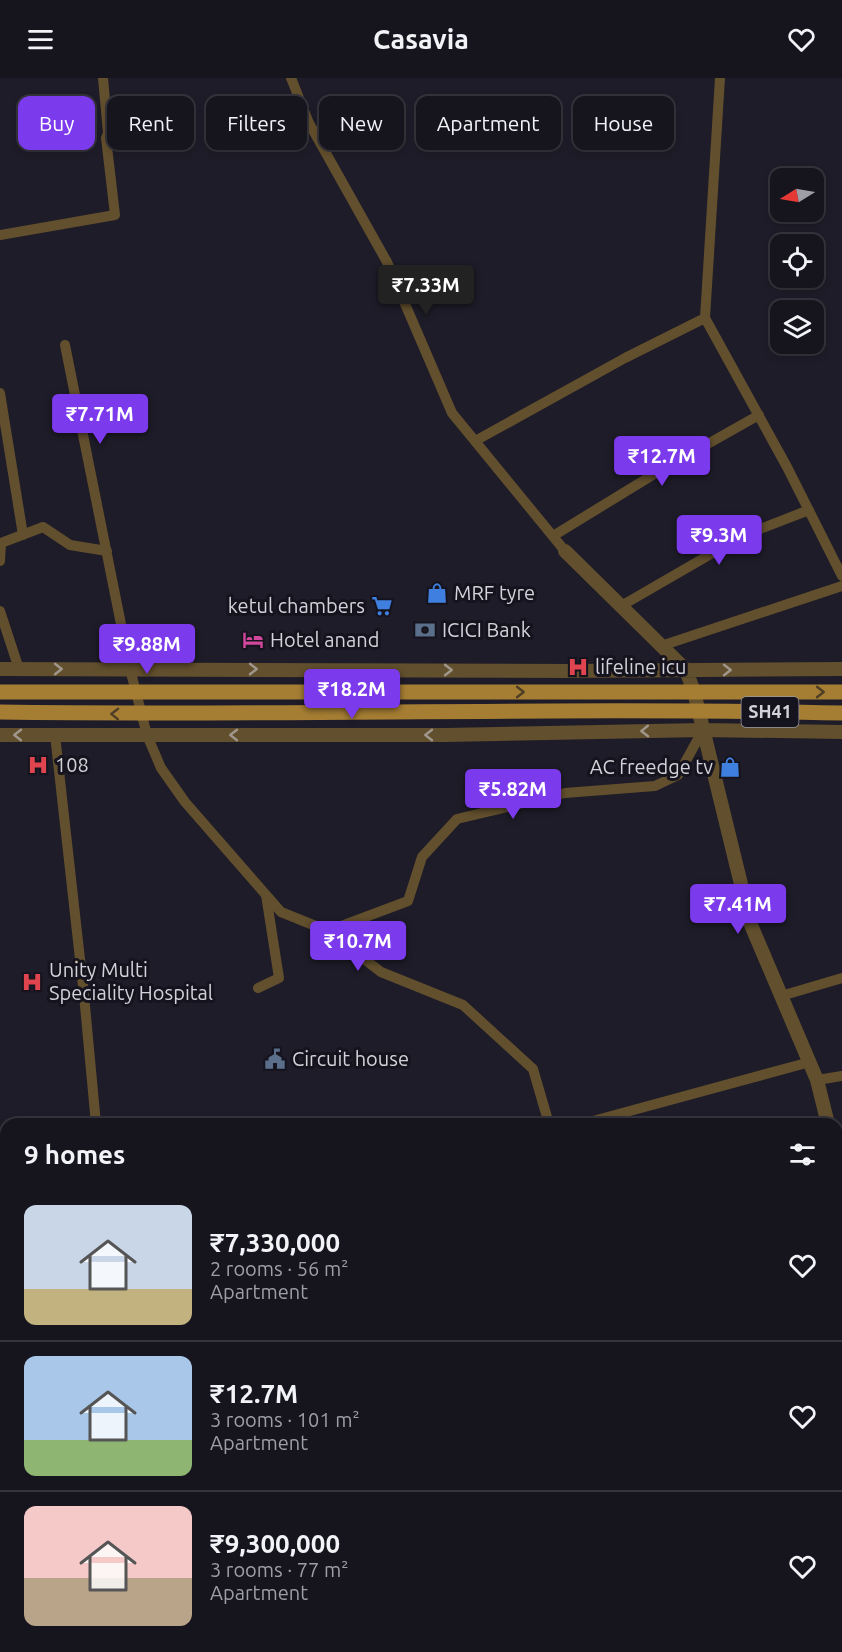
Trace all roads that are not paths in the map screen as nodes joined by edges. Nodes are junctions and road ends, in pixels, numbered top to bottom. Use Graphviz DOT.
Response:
graph roads {
  1 [pos="104,78"];
  2 [pos="291,78"];
  3 [pos="720,78"];
  4 [pos="0,235"];
  5 [pos="705,318"];
  6 [pos="65,345"];
  7 [pos="0,393"];
  8 [pos="759,415"];
  9 [pos="476,441"];
  10 [pos="809,510"];
  11 [pos="23,534"];
  12 [pos="553,536"];
  13 [pos="107,551"];
  14 [pos="565,551"];
  15 [pos="0,561"];
  16 [pos="842,576"];
  17 [pos="842,586"];
  18 [pos="621,606"];
  19 [pos="0,611"];
  20 [pos="661,646"];
  21 [pos="0,669"];
  22 [pos="19,669"];
  23 [pos="130,669"];
  24 [pos="842,669"];
  25 [pos="686,670"];
  26 [pos="0,692"];
  27 [pos="137,692"];
  28 [pos="694,692"];
  29 [pos="842,692"];
  30 [pos="698,710"];
  31 [pos="0,712"];
  32 [pos="842,713"];
  33 [pos="143,714"];
  34 [pos="703,730"];
  35 [pos="842,732"];
  36 [pos="0,735"];
  37 [pos="55,735"];
  38 [pos="147,735"];
  39 [pos="266,894"];
  40 [pos="328,930"];
  41 [pos="842,978"];
  42 [pos="258,988"];
  43 [pos="781,996"];
  44 [pos="810,1062"];
  45 [pos="842,1076"];
  46 [pos="817,1080"];
  47 [pos="95,1118"];
  48 [pos="547,1118"];
  49 [pos="604,1118"];
  50 [pos="826,1118"];
  1 -- 4 [label="street"];
  2 -- 9 [label="street"];
  3 -- 5 [label="street"];
  5 -- 8 [label="street"];
  5 -- 9 [label="street"];
  6 -- 13 [label="street"];
  7 -- 11 [label="street"];
  8 -- 10 [label="street"];
  8 -- 12 [label="street"];
  9 -- 12 [label="street"];
  10 -- 16 [label="street"];
  10 -- 18 [label="street"];
  11 -- 13 [label="street"];
  11 -- 15 [label="street"];
  12 -- 14 [label="street"];
  13 -- 23 [label="street"];
  14 -- 18 [label="street"];
  17 -- 20 [label="street"];
  18 -- 20 [label="street"];
  19 -- 22 [label="street"];
  20 -- 25 [label="street"];
  21 -- 22 [label="street"];
  22 -- 23 [label="street, one-way"];
  23 -- 25 [label="street, one-way"];
  23 -- 27 [label="street"];
  25 -- 24 [label="street, one-way"];
  25 -- 28 [label="street"];
  26 -- 27 [label="main road, SH41"];
  27 -- 28 [label="main road, SH41, one-way"];
  27 -- 33 [label="street"];
  28 -- 29 [label="main road, SH41, one-way"];
  28 -- 30 [label="street"];
  30 -- 32 [label="main road, SH41"];
  30 -- 33 [label="main road, SH41"];
  30 -- 34 [label="street"];
  33 -- 31 [label="main road, SH41, one-way"];
  33 -- 38 [label="street"];
  34 -- 35 [label="street"];
  34 -- 38 [label="street, one-way"];
  34 -- 40 [label="street"];
  34 -- 43 [label="street"];
  37 -- 36 [label="street, one-way"];
  37 -- 38 [label="street"];
  37 -- 47 [label="street"];
  38 -- 39 [label="street"];
  39 -- 40 [label="street"];
  39 -- 42 [label="street"];
  40 -- 48 [label="street"];
  41 -- 43 [label="street"];
  43 -- 44 [label="street"];
  44 -- 46 [label="street"];
  44 -- 49 [label="street"];
  45 -- 46 [label="street"];
  46 -- 50 [label="street"];
}
